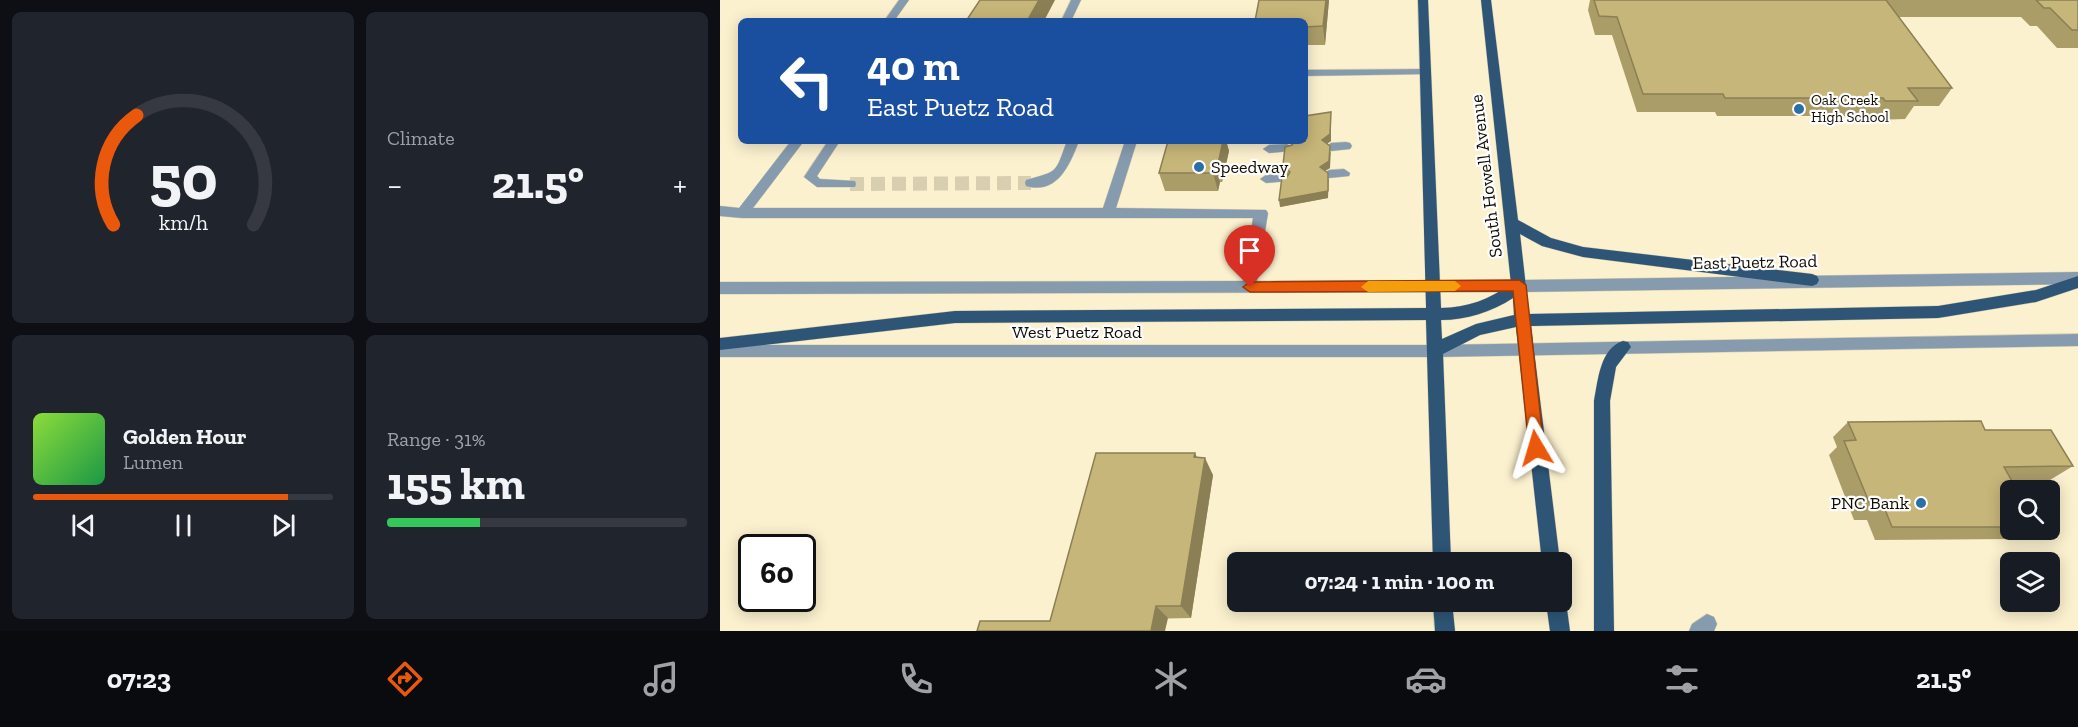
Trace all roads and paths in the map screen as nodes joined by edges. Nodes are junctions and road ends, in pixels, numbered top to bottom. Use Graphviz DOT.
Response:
graph roads {
  1 [pos="904,0"];
  2 [pos="1076,0"];
  3 [pos="1424,0"];
  4 [pos="1486,0"];
  5 [pos="891,18"];
  6 [pos="1067,18"];
  7 [pos="1426,72"];
  8 [pos="1308,73"];
  9 [pos="796,144"];
  10 [pos="832,144"];
  11 [pos="1072,144"];
  12 [pos="1130,144"];
  13 [pos="1346,146"];
  14 [pos="1331,147"];
  15 [pos="1287,148"];
  16 [pos="1269,149"];
  17 [pos="1344,173"];
  18 [pos="1329,174"];
  19 [pos="1283,178"];
  20 [pos="1266,180"];
  21 [pos="1031,183"];
  22 [pos="850,184"];
  23 [pos="720,211"];
  24 [pos="1108,212"];
  25 [pos="742,213"];
  26 [pos="1513,223"];
  27 [pos="1812,280"];
  28 [pos="2078,280"];
  29 [pos="1519,285"];
  30 [pos="1433,286"];
  31 [pos="1250,287"];
  32 [pos="720,288"];
  33 [pos="1433,315"];
  34 [pos="1522,320"];
  35 [pos="2078,340"];
  36 [pos="720,344"];
  37 [pos="1623,347"];
  38 [pos="1524,348"];
  39 [pos="720,351"];
  40 [pos="1434,351"];
  41 [pos="1442,552"];
  42 [pos="1550,552"];
  43 [pos="1444,612"];
  44 [pos="1557,612"];
  45 [pos="1445,631"];
  46 [pos="1560,631"];
  47 [pos="1604,631"];
  1 -- 5 [label="street"];
  2 -- 6 [label="street"];
  3 -- 7 [label="main road"];
  4 -- 26 [label="main road, South Howell Avenue"];
  7 -- 8 [label="street"];
  7 -- 30 [label="main road"];
  9 -- 25 [label="street"];
  10 -- 22 [label="street"];
  11 -- 21 [label="street"];
  12 -- 24 [label="street"];
  13 -- 14 [label="street"];
  15 -- 16 [label="street"];
  17 -- 18 [label="street"];
  19 -- 20 [label="street"];
  23 -- 25 [label="street"];
  24 -- 25 [label="street"];
  24 -- 31 [label="street"];
  26 -- 27 [label="main road"];
  26 -- 29 [label="main road, South Howell Avenue"];
  27 -- 28 [label="street, East Puetz Road"];
  27 -- 29 [label="street, East Puetz Road"];
  28 -- 34 [label="main road"];
  29 -- 30 [label="street, East Puetz Road"];
  29 -- 33 [label="main road"];
  29 -- 34 [label="main road, South Howell Avenue"];
  30 -- 31 [label="street"];
  30 -- 33 [label="main road"];
  31 -- 32 [label="street"];
  33 -- 36 [label="main road"];
  33 -- 40 [label="main road"];
  34 -- 38 [label="main road, South Howell Avenue"];
  34 -- 40 [label="main road"];
  35 -- 37 [label="street"];
  37 -- 38 [label="street"];
  37 -- 47 [label="main road"];
  38 -- 40 [label="street"];
  38 -- 42 [label="main road, South Howell Avenue"];
  39 -- 40 [label="street, West Puetz Road"];
  40 -- 41 [label="main road"];
  43 -- 45 [label="main road"];
  44 -- 46 [label="main road"];
}
